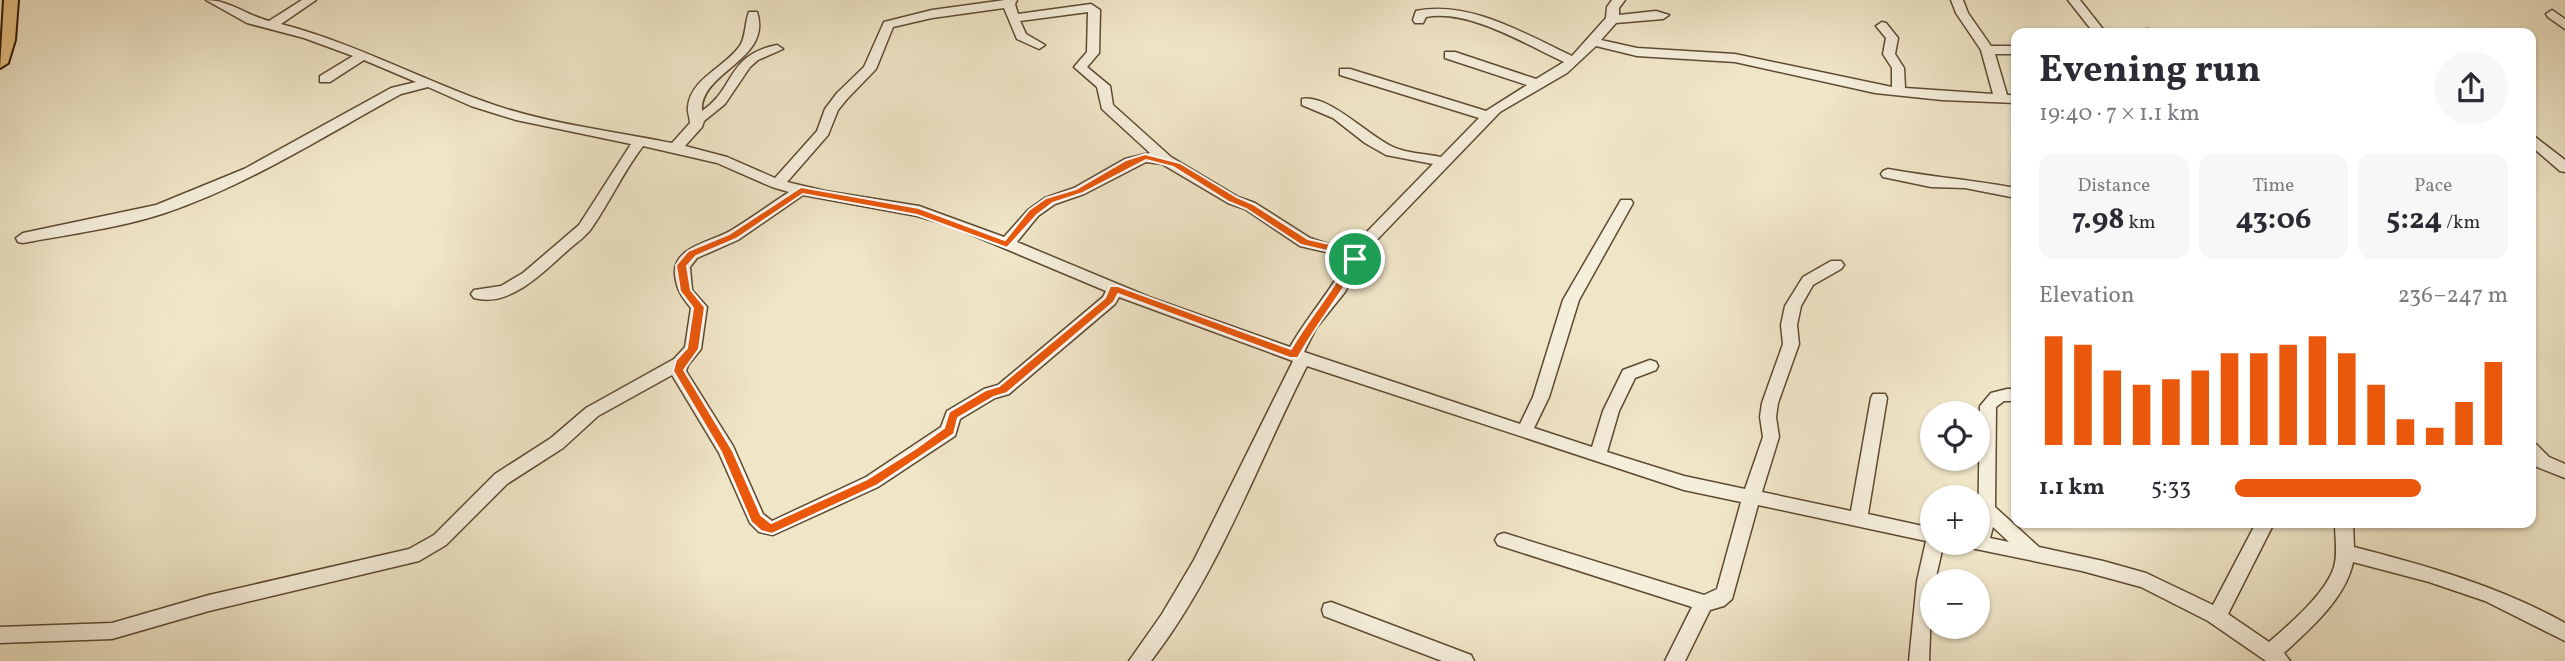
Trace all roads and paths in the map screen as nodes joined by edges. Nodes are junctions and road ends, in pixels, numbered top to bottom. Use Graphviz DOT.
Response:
graph roads {
  1 [pos="11,0"];
  2 [pos="212,0"];
  3 [pos="310,0"];
  4 [pos="1617,0"];
  5 [pos="1957,0"];
  6 [pos="2074,0"];
  7 [pos="1011,7"];
  8 [pos="2552,14"];
  9 [pos="753,15"];
  10 [pos="1662,15"];
  11 [pos="1612,19"];
  12 [pos="1419,20"];
  13 [pos="271,25"];
  14 [pos="2565,25"];
  15 [pos="1882,26"];
  16 [pos="2095,28"];
  17 [pos="3,41"];
  18 [pos="1591,41"];
  19 [pos="1040,45"];
  20 [pos="778,49"];
  21 [pos="1987,50"];
  22 [pos="2011,50"];
  23 [pos="363,55"];
  24 [pos="1450,55"];
  25 [pos="1573,61"];
  26 [pos="0,63"];
  27 [pos="1345,72"];
  28 [pos="325,79"];
  29 [pos="429,83"];
  30 [pos="1537,84"];
  31 [pos="1899,91"];
  32 [pos="2001,98"];
  33 [pos="2011,99"];
  34 [pos="1307,102"];
  35 [pos="1487,117"];
  36 [pos="697,118"];
  37 [pos="640,141"];
  38 [pos="2536,142"];
  39 [pos="675,148"];
  40 [pos="1166,160"];
  41 [pos="1446,162"];
  42 [pos="2565,168"];
  43 [pos="1888,174"];
  44 [pos="777,184"];
  45 [pos="801,190"];
  46 [pos="2011,192"];
  47 [pos="1626,203"];
  48 [pos="23,238"];
  49 [pos="1007,244"];
  50 [pos="1355,259"];
  51 [pos="1836,265"];
  52 [pos="1114,289"];
  53 [pos="479,294"];
  54 [pos="1299,356"];
  55 [pos="680,363"];
  56 [pos="1650,366"];
  57 [pos="2011,395"];
  58 [pos="1878,398"];
  59 [pos="1524,432"];
  60 [pos="1598,455"];
  61 [pos="2536,455"];
  62 [pos="2565,471"];
  63 [pos="1986,485"];
  64 [pos="1751,498"];
  65 [pos="1990,513"];
  66 [pos="1858,520"];
  67 [pos="2262,528"];
  68 [pos="2344,528"];
  69 [pos="1920,533"];
  70 [pos="1504,540"];
  71 [pos="1990,546"];
  72 [pos="2344,552"];
  73 [pos="1932,555"];
  74 [pos="2034,555"];
  75 [pos="1704,603"];
  76 [pos="1331,610"];
  77 [pos="2216,619"];
  78 [pos="2565,633"];
  79 [pos="0,635"];
  80 [pos="2275,657"];
  81 [pos="1139,661"];
  82 [pos="1464,661"];
  83 [pos="1675,661"];
  84 [pos="1919,661"];
  1 -- 17 [label="main road"];
  2 -- 13 [label="street"];
  3 -- 13 [label="street"];
  4 -- 11 [label="street"];
  5 -- 21 [label="street"];
  6 -- 16 [label="street"];
  7 -- 19 [label="street"];
  7 -- 40 [label="street"];
  7 -- 44 [label="street"];
  8 -- 14 [label="street"];
  9 -- 36 [label="street"];
  10 -- 11 [label="street"];
  11 -- 18 [label="street"];
  12 -- 25 [label="street"];
  13 -- 23 [label="street"];
  15 -- 31 [label="street"];
  17 -- 26 [label="main road"];
  18 -- 25 [label="street"];
  18 -- 31 [label="street"];
  20 -- 36 [label="street"];
  21 -- 22 [label="street"];
  21 -- 32 [label="street"];
  23 -- 28 [label="street"];
  23 -- 29 [label="street"];
  24 -- 30 [label="street"];
  25 -- 30 [label="street"];
  27 -- 35 [label="street"];
  29 -- 37 [label="street"];
  29 -- 48 [label="street"];
  30 -- 35 [label="street"];
  31 -- 32 [label="street"];
  32 -- 33 [label="street"];
  34 -- 41 [label="street"];
  35 -- 41 [label="street"];
  36 -- 39 [label="street"];
  37 -- 39 [label="street"];
  37 -- 53 [label="street"];
  38 -- 42 [label="street"];
  39 -- 44 [label="street"];
  40 -- 49 [label="street"];
  40 -- 50 [label="street"];
  41 -- 50 [label="street"];
  43 -- 46 [label="street"];
  44 -- 45 [label="street"];
  45 -- 49 [label="street"];
  45 -- 55 [label="street"];
  47 -- 59 [label="street"];
  49 -- 52 [label="street"];
  50 -- 54 [label="street"];
  51 -- 64 [label="street"];
  52 -- 54 [label="street"];
  52 -- 55 [label="street"];
  54 -- 59 [label="street"];
  54 -- 81 [label="street"];
  55 -- 79 [label="street"];
  56 -- 60 [label="street"];
  57 -- 63 [label="street"];
  58 -- 66 [label="street"];
  59 -- 60 [label="street"];
  60 -- 64 [label="street"];
  61 -- 62 [label="street"];
  64 -- 66 [label="street"];
  64 -- 75 [label="street"];
  65 -- 74 [label="street"];
  66 -- 69 [label="street"];
  67 -- 77 [label="street"];
  68 -- 72 [label="street"];
  70 -- 75 [label="street"];
  71 -- 74 [label="street"];
  72 -- 78 [label="street"];
  72 -- 80 [label="street"];
  73 -- 84 [label="street"];
  74 -- 77 [label="street"];
  75 -- 83 [label="street"];
  76 -- 82 [label="street"];
  77 -- 80 [label="street"];
}
